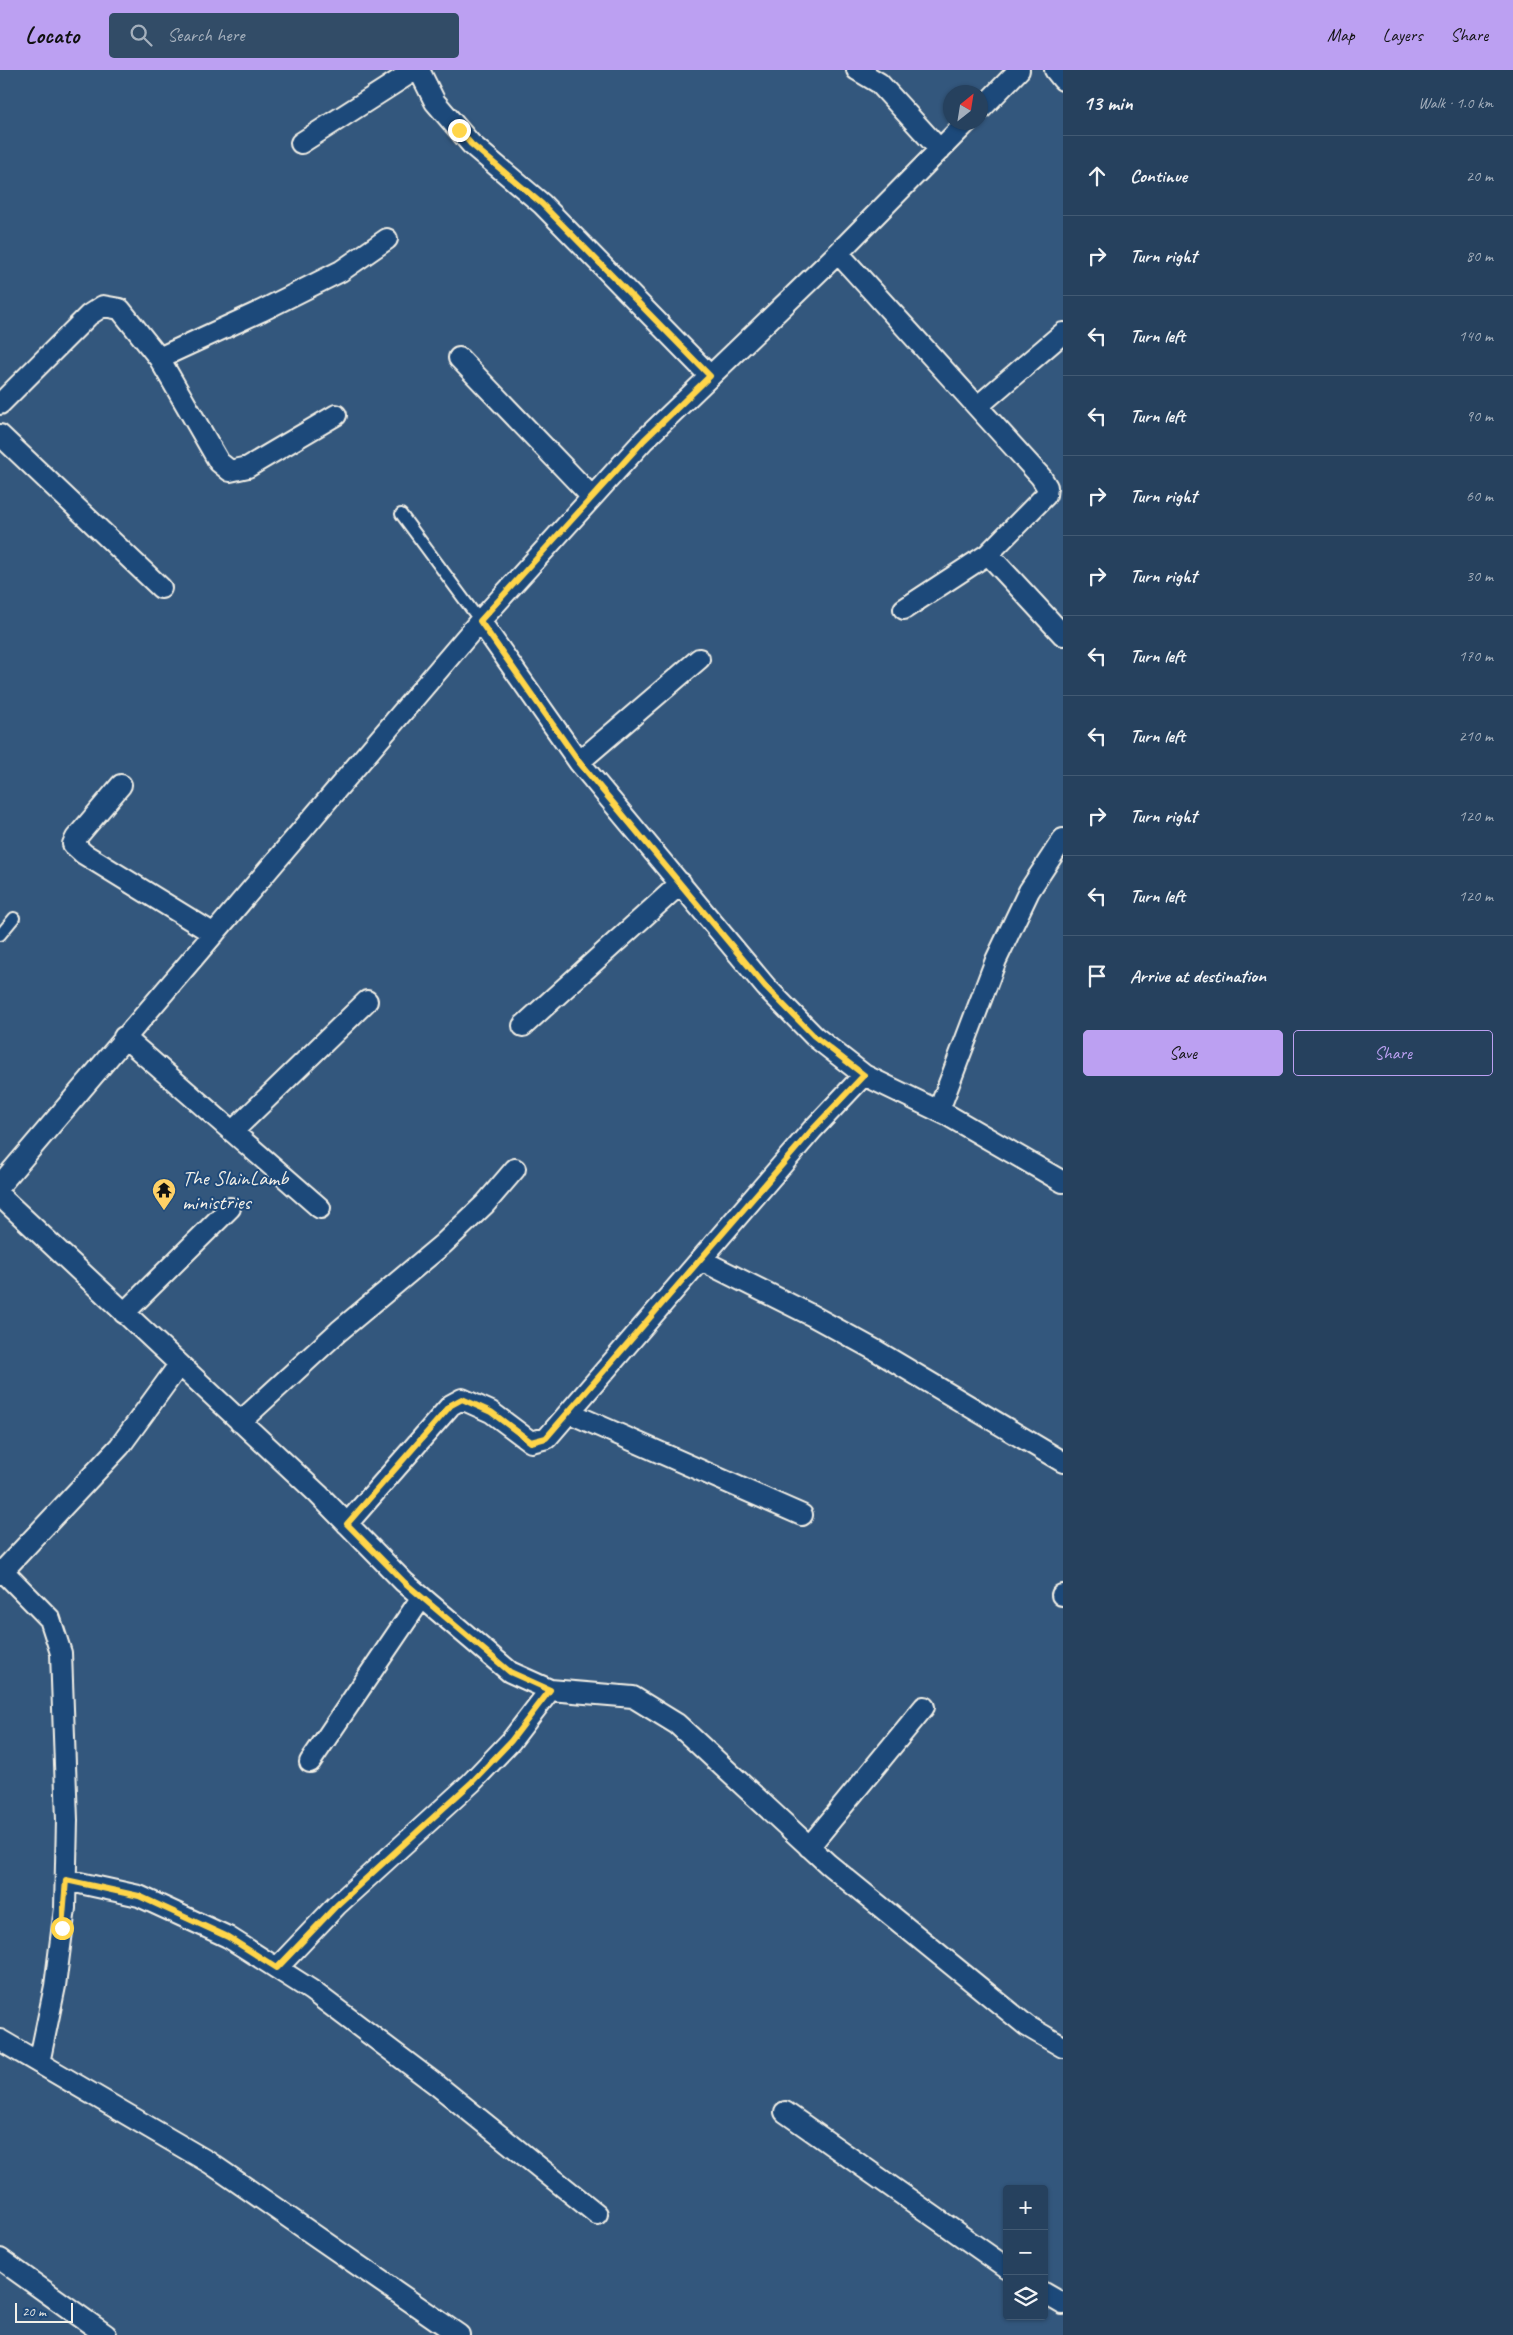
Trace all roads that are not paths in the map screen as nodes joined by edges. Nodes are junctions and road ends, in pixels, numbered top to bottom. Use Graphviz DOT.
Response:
graph roads {
  1 [pos="417,70"];
  2 [pos="857,70"];
  3 [pos="1019,70"];
  4 [pos="1055,70"];
  5 [pos="1063,80"];
  6 [pos="988,101"];
  7 [pos="959,130"];
  8 [pos="301,143"];
  9 [pos="940,150"];
  10 [pos="387,239"];
  11 [pos="838,253"];
  12 [pos="1063,333"];
  13 [pos="159,358"];
  14 [pos="459,358"];
  15 [pos="710,376"];
  16 [pos="0,404"];
  17 [pos="978,406"];
  18 [pos="336,415"];
  19 [pos="0,435"];
  20 [pos="592,497"];
  21 [pos="401,514"];
  22 [pos="988,554"];
  23 [pos="161,588"];
  24 [pos="904,609"];
  25 [pos="480,621"];
  26 [pos="1063,636"];
  27 [pos="699,659"];
  28 [pos="579,762"];
  29 [pos="121,785"];
  30 [pos="1063,839"];
  31 [pos="681,883"];
  32 [pos="14,918"];
  33 [pos="214,934"];
  34 [pos="0,935"];
  35 [pos="367,1001"];
  36 [pos="522,1026"];
  37 [pos="124,1037"];
  38 [pos="864,1075"];
  39 [pos="939,1110"];
  40 [pos="233,1132"];
  41 [pos="514,1169"];
  42 [pos="1063,1182"];
  43 [pos="0,1185"];
  44 [pos="0,1196"];
  45 [pos="230,1208"];
  46 [pos="320,1208"];
  47 [pos="700,1260"];
  48 [pos="124,1313"];
  49 [pos="180,1365"];
  50 [pos="570,1413"];
  51 [pos="240,1422"];
  52 [pos="1063,1462"];
  53 [pos="802,1515"];
  54 [pos="347,1524"];
  55 [pos="2,1573"];
  56 [pos="422,1597"];
  57 [pos="550,1690"];
  58 [pos="924,1707"];
  59 [pos="310,1762"];
  60 [pos="809,1847"];
  61 [pos="66,1880"];
  62 [pos="277,1968"];
  63 [pos="0,2040"];
  64 [pos="1063,2047"];
  65 [pos="38,2063"];
  66 [pos="785,2112"];
  67 [pos="597,2214"];
  68 [pos="0,2259"];
  69 [pos="1003,2265"];
  70 [pos="1048,2295"];
  71 [pos="1063,2304"];
  72 [pos="106,2335"];
  73 [pos="459,2335"];
  1 -- 8 [label="street"];
  1 -- 15 [label="street"];
  2 -- 9 [label="street"];
  3 -- 6 [label="street"];
  4 -- 5 [label="street"];
  7 -- 9 [label="street"];
  9 -- 11 [label="street"];
  10 -- 13 [label="street"];
  11 -- 15 [label="street"];
  11 -- 17 [label="street"];
  12 -- 17 [label="street"];
  13 -- 16 [label="street"];
  13 -- 18 [label="street"];
  14 -- 20 [label="street"];
  15 -- 20 [label="street"];
  17 -- 22 [label="street"];
  19 -- 23 [label="street"];
  20 -- 25 [label="street"];
  21 -- 25 [label="lane"];
  22 -- 24 [label="street"];
  22 -- 26 [label="street"];
  25 -- 28 [label="street"];
  25 -- 33 [label="street"];
  27 -- 28 [label="street"];
  28 -- 31 [label="street"];
  29 -- 33 [label="street"];
  30 -- 39 [label="street"];
  31 -- 36 [label="street"];
  31 -- 38 [label="street"];
  32 -- 34 [label="lane"];
  33 -- 37 [label="street"];
  35 -- 40 [label="street"];
  37 -- 40 [label="street"];
  37 -- 43 [label="street"];
  38 -- 39 [label="street"];
  38 -- 47 [label="street"];
  39 -- 42 [label="street"];
  40 -- 46 [label="street"];
  41 -- 51 [label="street"];
  44 -- 48 [label="street"];
  45 -- 48 [label="street"];
  47 -- 50 [label="street"];
  47 -- 52 [label="street"];
  48 -- 49 [label="street"];
  49 -- 51 [label="street"];
  49 -- 55 [label="street"];
  50 -- 53 [label="street"];
  50 -- 54 [label="street"];
  51 -- 54 [label="street"];
  54 -- 56 [label="street"];
  55 -- 61 [label="street"];
  56 -- 57 [label="street"];
  56 -- 59 [label="street"];
  57 -- 60 [label="street"];
  57 -- 62 [label="street"];
  58 -- 60 [label="street"];
  60 -- 64 [label="street"];
  61 -- 62 [label="street"];
  61 -- 65 [label="street"];
  62 -- 67 [label="street"];
  63 -- 65 [label="street"];
  65 -- 73 [label="street"];
  66 -- 69 [label="street"];
  68 -- 72 [label="street"];
  70 -- 71 [label="street"];
}
